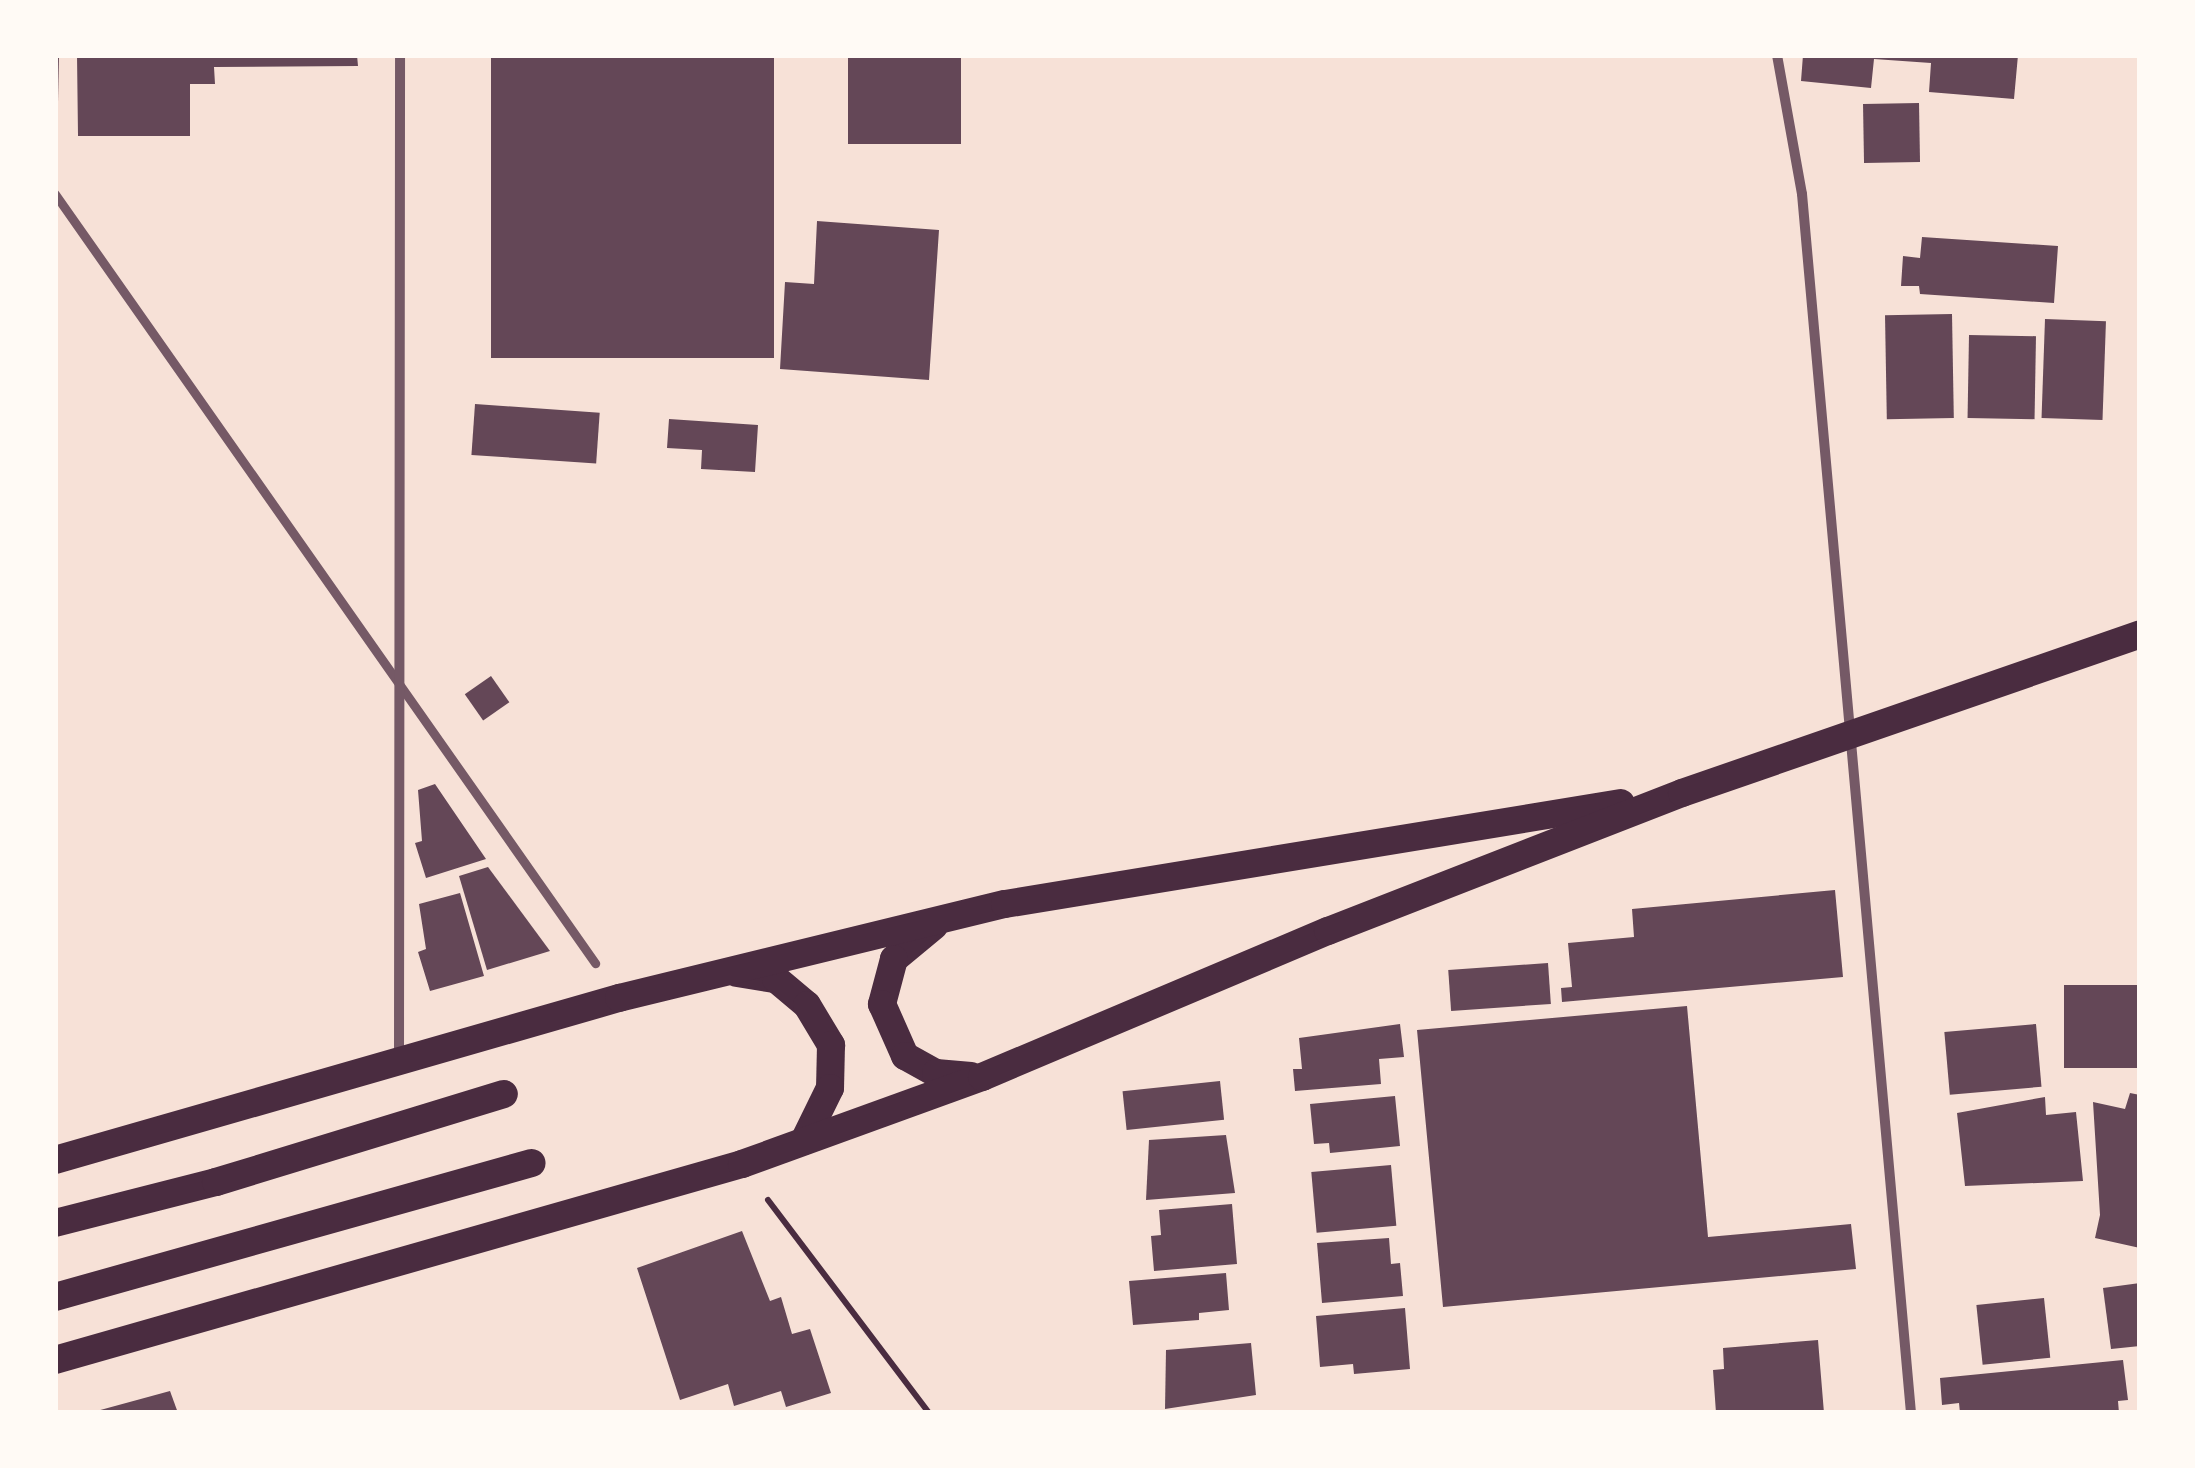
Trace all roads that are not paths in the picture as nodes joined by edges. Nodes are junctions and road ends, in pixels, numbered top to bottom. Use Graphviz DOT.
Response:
graph roads {
  1 [pos="400,55"];
  2 [pos="1777,55"];
  3 [pos="55,194"];
  4 [pos="2135,638"];
  5 [pos="399,684"];
  6 [pos="1852,738"];
  7 [pos="1682,793"];
  8 [pos="942,920"];
  9 [pos="595,964"];
  10 [pos="725,971"];
  11 [pos="399,1062"];
  12 [pos="982,1077"];
  13 [pos="504,1094"];
  14 [pos="804,1141"];
  15 [pos="55,1160"];
  16 [pos="532,1163"];
  17 [pos="55,1223"];
  18 [pos="55,1297"];
  19 [pos="55,1360"];
  20 [pos="1911,1413"];
  1 -- 5 [label="street"];
  2 -- 6 [label="street"];
  3 -- 5 [label="street"];
  4 -- 6 [label="highway"];
  5 -- 9 [label="street"];
  5 -- 11 [label="street"];
  6 -- 7 [label="highway"];
  6 -- 20 [label="street"];
  7 -- 8 [label="highway"];
  7 -- 12 [label="highway"];
  8 -- 10 [label="highway"];
  8 -- 12 [label="highway"];
  10 -- 11 [label="highway"];
  10 -- 14 [label="highway"];
  11 -- 15 [label="highway"];
  12 -- 14 [label="highway"];
  13 -- 17 [label="highway"];
  14 -- 19 [label="highway"];
  16 -- 18 [label="highway"];
}
